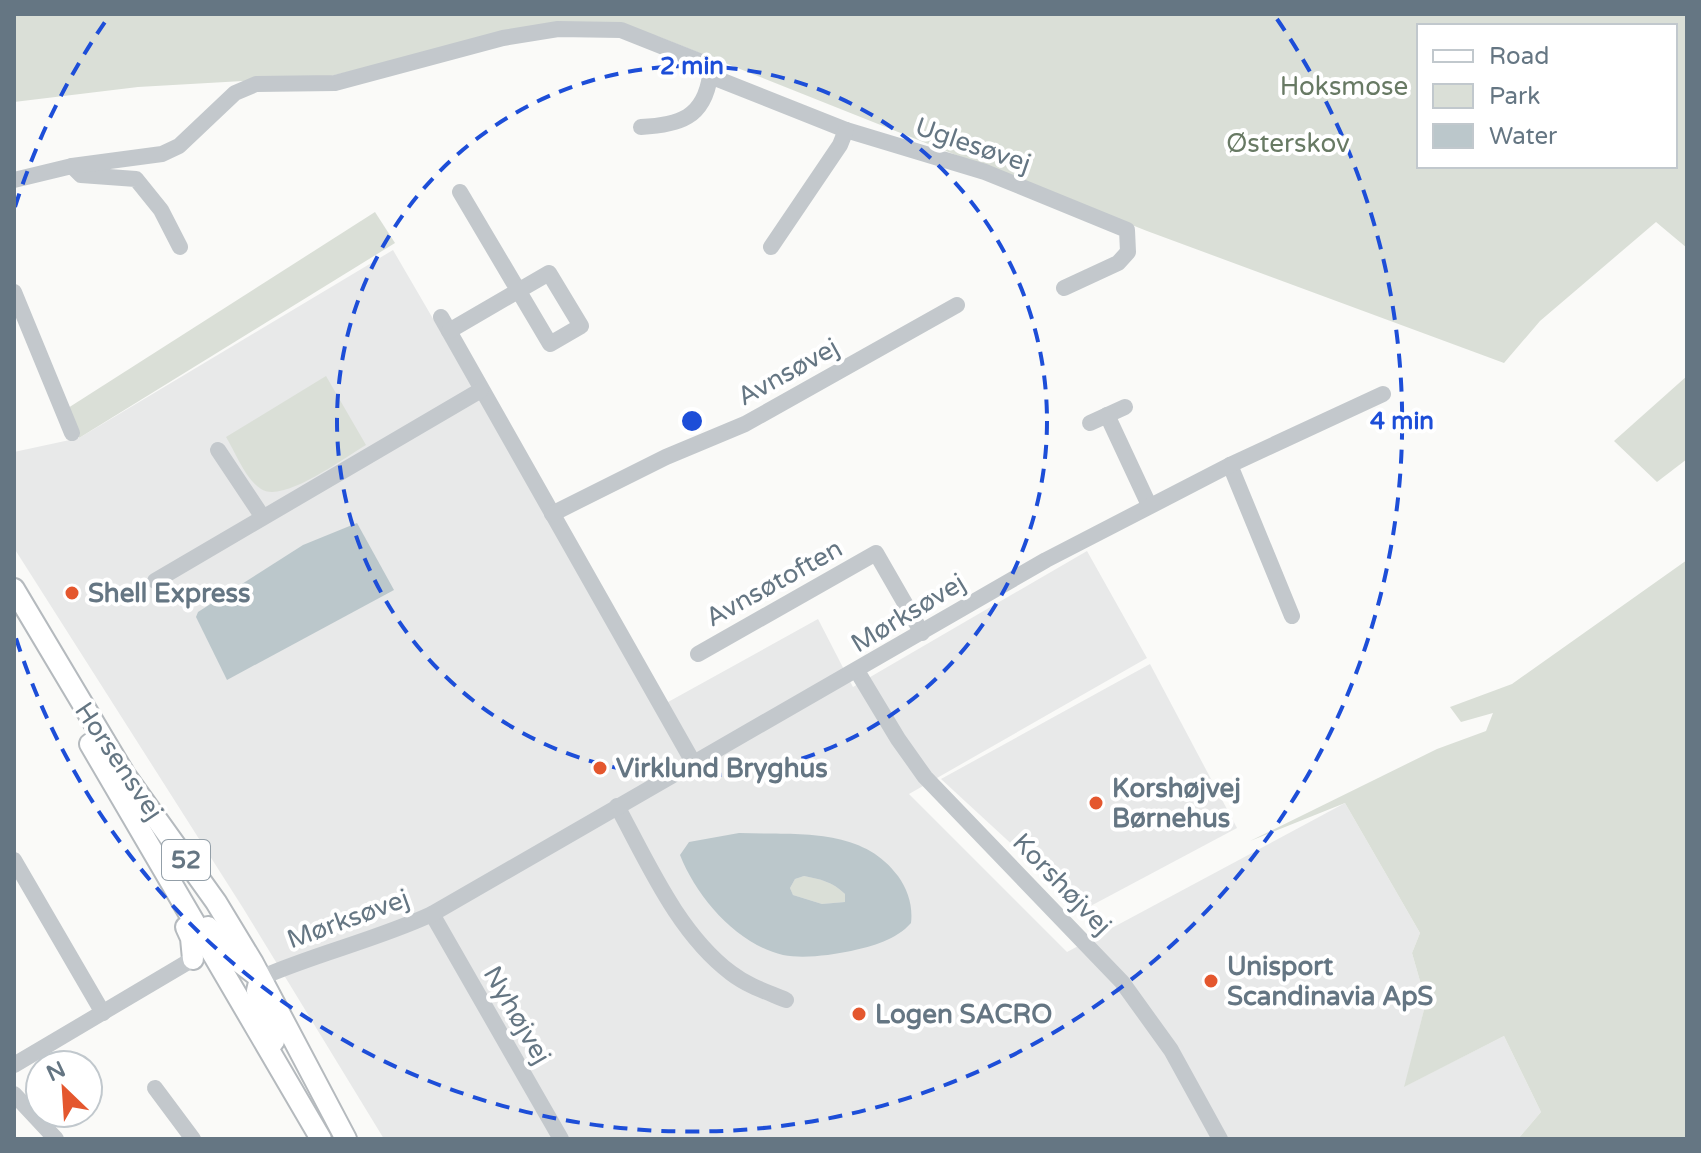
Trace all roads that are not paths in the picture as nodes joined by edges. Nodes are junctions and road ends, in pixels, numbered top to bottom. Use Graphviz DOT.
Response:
graph roads {
  1 [pos="710,76"];
  2 [pos="641,127"];
  3 [pos="846,130"];
  4 [pos="72,166"];
  5 [pos="14,180"];
  6 [pos="460,192"];
  7 [pos="180,247"];
  8 [pos="771,247"];
  9 [pos="1064,288"];
  10 [pos="14,292"];
  11 [pos="957,305"];
  12 [pos="481,390"];
  13 [pos="1383,394"];
  14 [pos="1125,407"];
  15 [pos="1107,415"];
  16 [pos="1090,423"];
  17 [pos="72,433"];
  18 [pos="218,450"];
  19 [pos="1230,465"];
  20 [pos="1149,505"];
  21 [pos="552,514"];
  22 [pos="262,516"];
  23 [pos="155,581"];
  24 [pos="14,589"];
  25 [pos="14,613"];
  26 [pos="1292,616"];
  27 [pos="922,633"];
  28 [pos="698,654"];
  29 [pos="857,671"];
  30 [pos="693,762"];
  31 [pos="617,806"];
  32 [pos="14,860"];
  33 [pos="166,875"];
  34 [pos="432,914"];
  35 [pos="193,959"];
  36 [pos="260,978"];
  37 [pos="786,1000"];
  38 [pos="103,1013"];
  39 [pos="14,1065"];
  40 [pos="155,1088"];
  41 [pos="293,1092"];
  42 [pos="14,1094"];
  43 [pos="56,1139"];
  44 [pos="193,1139"];
  45 [pos="321,1139"];
  46 [pos="346,1139"];
  47 [pos="561,1139"];
  48 [pos="1220,1139"];
  1 -- 2 [label="street"];
  1 -- 3 [label="street, Uglesøvej"];
  1 -- 4 [label="street, Uglesøvej"];
  3 -- 8 [label="street"];
  3 -- 9 [label="street, Uglesøvej"];
  4 -- 5 [label="street, Uglesøvej"];
  4 -- 7 [label="street"];
  6 -- 12 [label="street"];
  10 -- 17 [label="street"];
  11 -- 21 [label="street, Avnsøvej"];
  12 -- 21 [label="street"];
  12 -- 22 [label="street"];
  13 -- 19 [label="street, Mørksøvej"];
  14 -- 15 [label="street"];
  15 -- 16 [label="street"];
  15 -- 20 [label="street"];
  18 -- 22 [label="street"];
  19 -- 20 [label="street, Mørksøvej"];
  19 -- 26 [label="street"];
  20 -- 27 [label="street, Mørksøvej"];
  21 -- 30 [label="street"];
  22 -- 23 [label="street"];
  24 -- 36 [label="main road, Horsensvej / 52"];
  25 -- 33 [label="main road, Horsensvej / 52"];
  27 -- 28 [label="street, Avnsøtoften"];
  27 -- 29 [label="street, Mørksøvej"];
  29 -- 30 [label="street, Mørksøvej"];
  29 -- 48 [label="street, Korshøjvej"];
  30 -- 31 [label="street, Mørksøvej"];
  31 -- 34 [label="street, Mørksøvej"];
  31 -- 37 [label="street"];
  32 -- 38 [label="street"];
  33 -- 35 [label="main road, 52"];
  33 -- 36 [label="main road, 52"];
  33 -- 41 [label="main road, Horsensvej / 52"];
  34 -- 36 [label="street, Mørksøvej"];
  34 -- 47 [label="street, Nyhøjvej"];
  35 -- 38 [label="street"];
  36 -- 41 [label="main road, 52"];
  36 -- 46 [label="main road, Horsensvej / 52"];
  38 -- 39 [label="street"];
  40 -- 44 [label="street"];
  41 -- 45 [label="main road, Horsensvej / 52"];
  42 -- 43 [label="street"];
}
